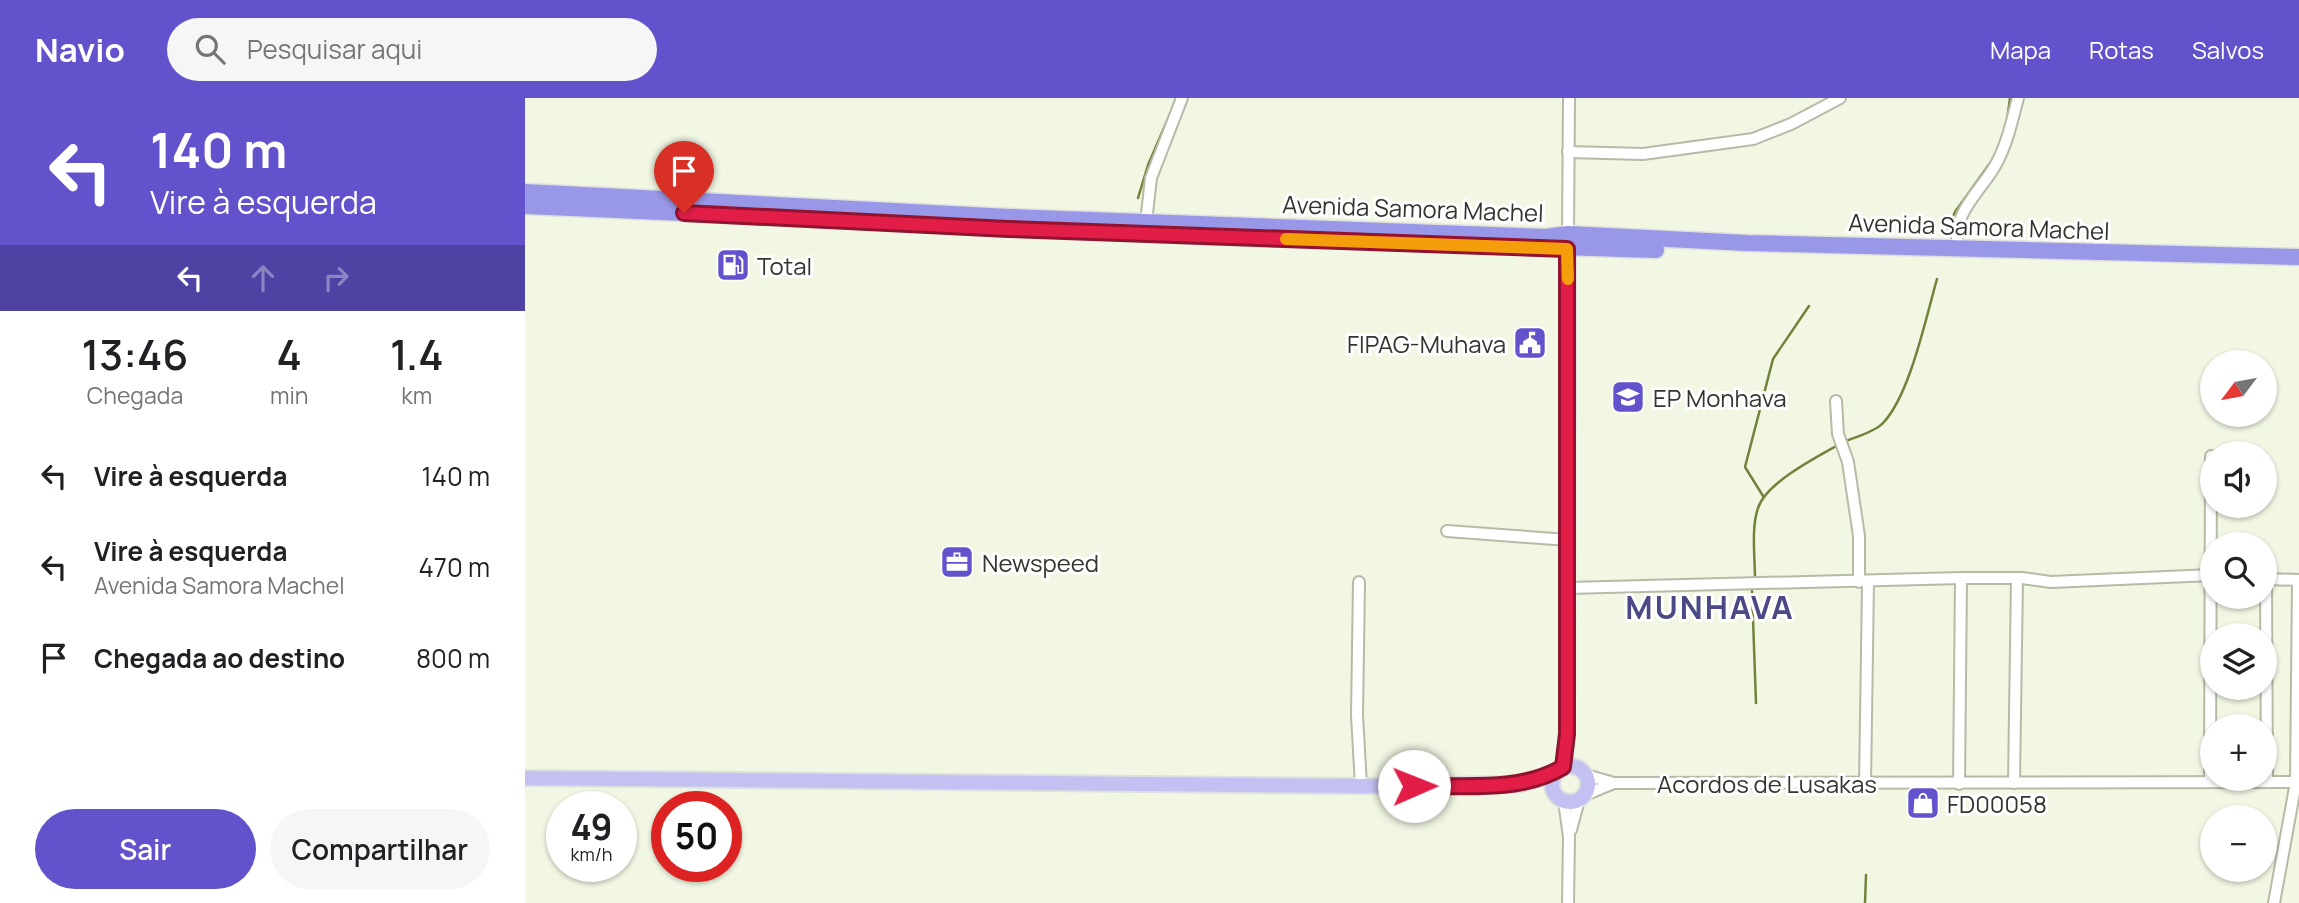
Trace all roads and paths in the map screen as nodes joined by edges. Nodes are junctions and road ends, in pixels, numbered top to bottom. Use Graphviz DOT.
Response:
graph roads {
  1 [pos="1182,98"];
  2 [pos="1569,98"];
  3 [pos="1840,98"];
  4 [pos="2018,98"];
  5 [pos="1568,152"];
  6 [pos="525,192"];
  7 [pos="525,206"];
  8 [pos="1146,222"];
  9 [pos="1567,242"];
  10 [pos="1958,248"];
  11 [pos="2299,257"];
  12 [pos="2299,268"];
  13 [pos="1836,401"];
  14 [pos="1447,531"];
  15 [pos="1568,540"];
  16 [pos="2200,575"];
  17 [pos="1961,578"];
  18 [pos="2017,578"];
  19 [pos="2277,579"];
  20 [pos="2298,580"];
  21 [pos="1359,582"];
  22 [pos="1863,583"];
  23 [pos="1568,588"];
  24 [pos="2211,609"];
  25 [pos="2265,609"];
  26 [pos="2210,714"];
  27 [pos="2266,714"];
  28 [pos="1567,734"];
  29 [pos="1559,771"];
  30 [pos="1584,772"];
  31 [pos="525,778"];
  32 [pos="2200,782"];
  33 [pos="2277,782"];
  34 [pos="2297,782"];
  35 [pos="1614,783"];
  36 [pos="2014,783"];
  37 [pos="1520,784"];
  38 [pos="1865,784"];
  39 [pos="1959,784"];
  40 [pos="1361,786"];
  41 [pos="1571,798"];
  42 [pos="1568,903"];
  43 [pos="2274,903"];
  1 -- 8 [label="street"];
  2 -- 5 [label="street"];
  3 -- 5 [label="street"];
  4 -- 10 [label="street"];
  5 -- 9 [label="street"];
  6 -- 8 [label="highway, Avenida Samora Machel"];
  7 -- 9 [label="highway, Avenida Samora Machel"];
  8 -- 9 [label="highway, Avenida Samora Machel"];
  9 -- 10 [label="highway, Avenida Samora Machel"];
  9 -- 12 [label="highway, Avenida Samora Machel"];
  9 -- 15 [label="main road"];
  10 -- 11 [label="highway, Avenida Samora Machel"];
  13 -- 22 [label="street"];
  14 -- 15 [label="street"];
  15 -- 23 [label="main road"];
  16 -- 18 [label="street"];
  17 -- 18 [label="street"];
  17 -- 22 [label="street"];
  17 -- 39 [label="street"];
  18 -- 36 [label="street"];
  19 -- 20 [label="street"];
  20 -- 34 [label="street"];
  21 -- 40 [label="street"];
  22 -- 23 [label="street"];
  22 -- 38 [label="street"];
  23 -- 28 [label="main road"];
  24 -- 26 [label="street"];
  25 -- 27 [label="street"];
  28 -- 29 [label="main road"];
  28 -- 30 [label="main road"];
  29 -- 30 [label="main road"];
  29 -- 37 [label="main road"];
  29 -- 41 [label="main road"];
  30 -- 35 [label="street"];
  30 -- 41 [label="main road"];
  31 -- 40 [label="main road"];
  32 -- 36 [label="street, Acordos de Lusakas"];
  33 -- 34 [label="street, Acordos de Lusakas"];
  34 -- 43 [label="street"];
  35 -- 38 [label="street, Acordos de Lusakas"];
  35 -- 41 [label="street"];
  36 -- 39 [label="street, Acordos de Lusakas"];
  37 -- 40 [label="main road"];
  37 -- 41 [label="main road"];
  38 -- 39 [label="street, Acordos de Lusakas"];
  41 -- 42 [label="street"];
}
